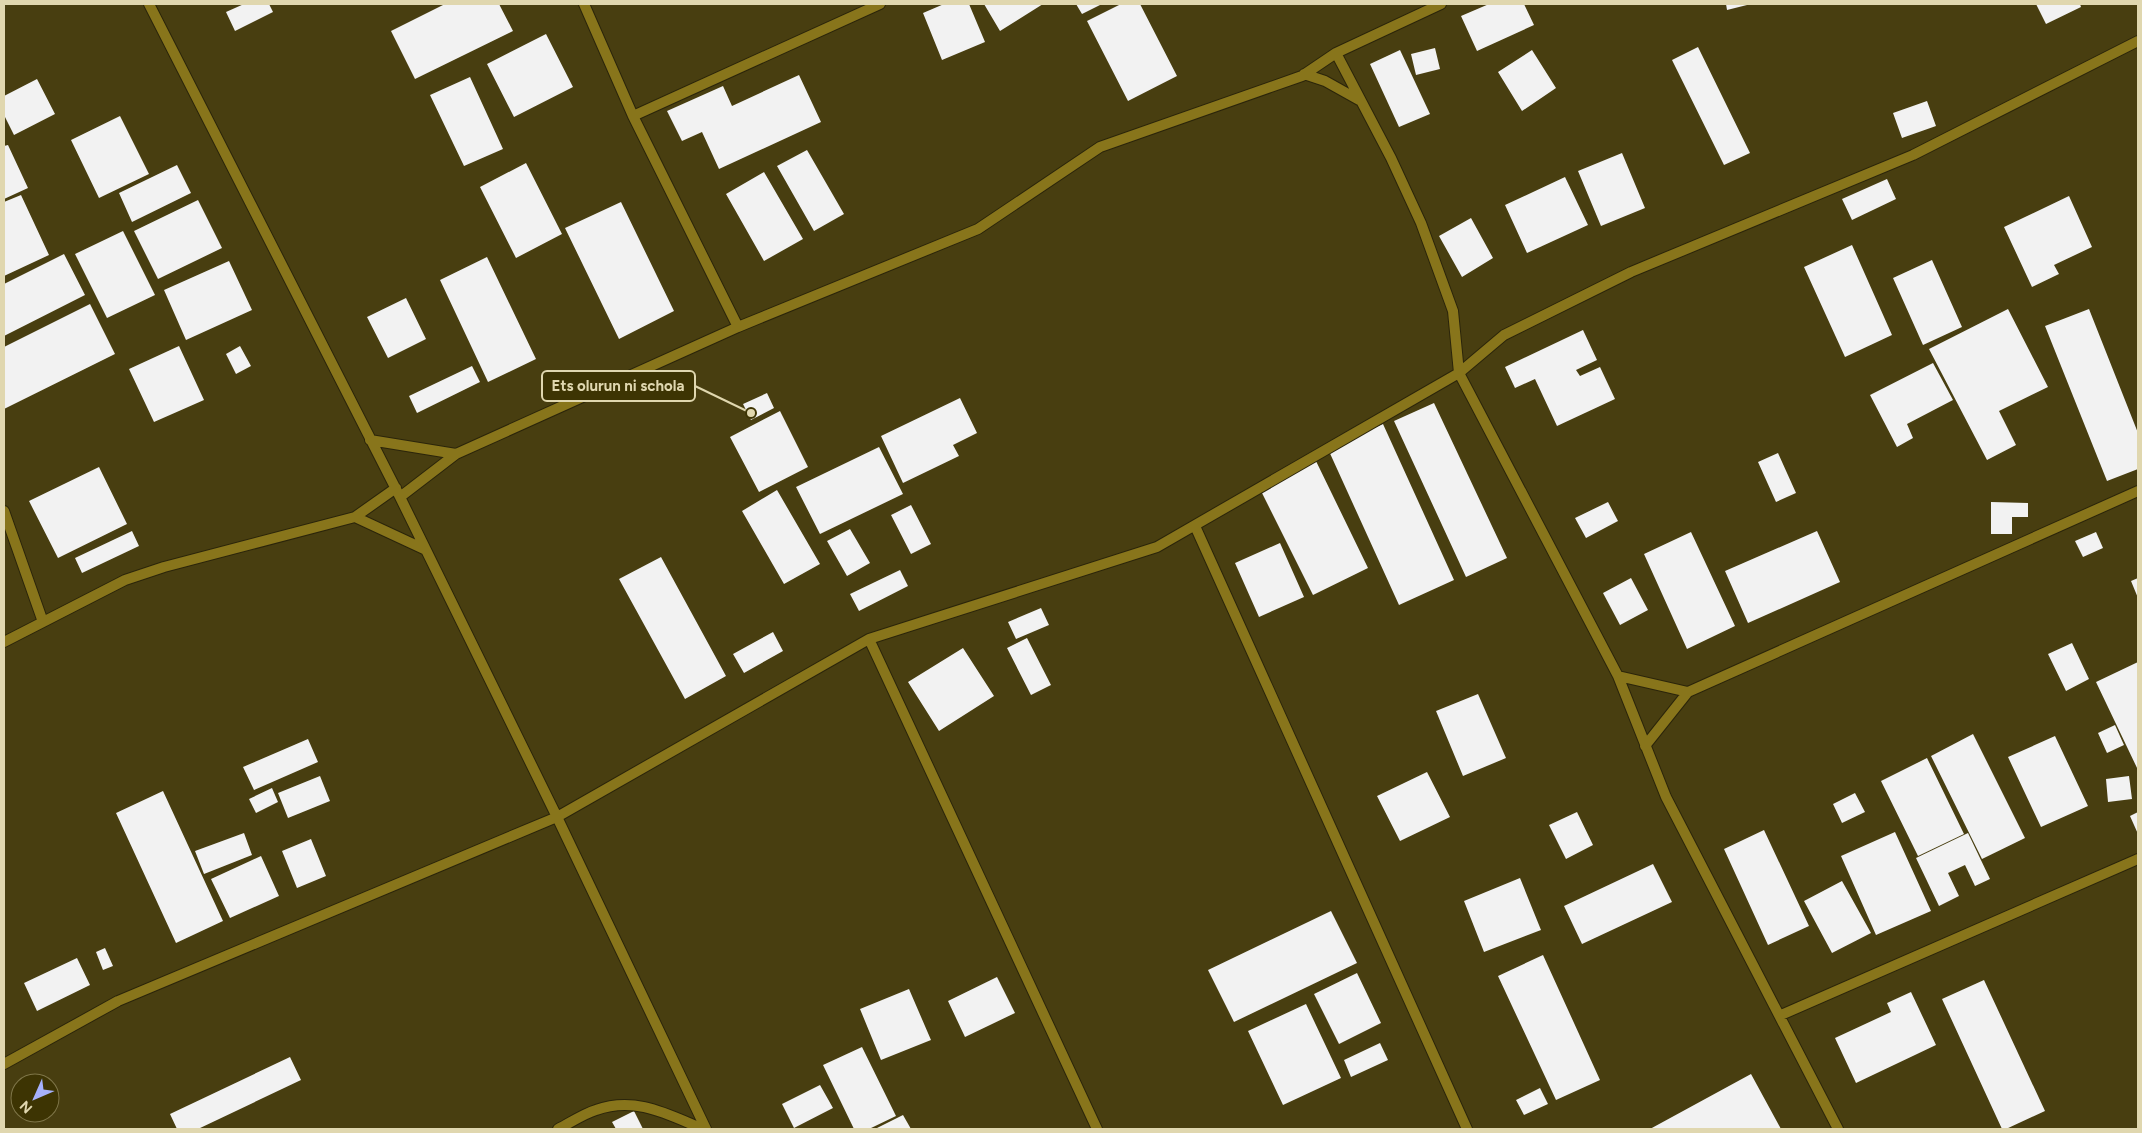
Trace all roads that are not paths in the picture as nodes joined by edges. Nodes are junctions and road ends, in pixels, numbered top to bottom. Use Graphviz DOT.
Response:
graph roads {
  1 [pos="149,4"];
  2 [pos="584,4"];
  3 [pos="880,4"];
  4 [pos="1441,4"];
  5 [pos="2138,42"];
  6 [pos="1336,53"];
  7 [pos="1304,74"];
  8 [pos="1362,102"];
  9 [pos="633,116"];
  10 [pos="738,327"];
  11 [pos="1459,373"];
  12 [pos="370,440"];
  13 [pos="456,454"];
  14 [pos="2138,491"];
  15 [pos="398,493"];
  16 [pos="4,511"];
  17 [pos="355,517"];
  18 [pos="1195,526"];
  19 [pos="426,550"];
  20 [pos="43,622"];
  21 [pos="869,639"];
  22 [pos="4,642"];
  23 [pos="1618,676"];
  24 [pos="1688,692"];
  25 [pos="1646,746"];
  26 [pos="557,817"];
  27 [pos="2138,859"];
  28 [pos="1780,1015"];
  29 [pos="4,1064"];
  30 [pos="558,1129"];
  31 [pos="704,1129"];
  32 [pos="1097,1129"];
  33 [pos="1467,1129"];
  34 [pos="1838,1129"];
  1 -- 12 [label="street"];
  2 -- 9 [label="street"];
  3 -- 9 [label="street"];
  4 -- 6 [label="street"];
  5 -- 11 [label="street"];
  6 -- 7 [label="street"];
  6 -- 8 [label="street"];
  7 -- 8 [label="street"];
  7 -- 10 [label="street"];
  8 -- 11 [label="street"];
  9 -- 10 [label="street"];
  10 -- 13 [label="street"];
  11 -- 18 [label="street"];
  11 -- 23 [label="street"];
  12 -- 13 [label="street"];
  12 -- 15 [label="street"];
  13 -- 15 [label="street"];
  14 -- 24 [label="street"];
  15 -- 17 [label="street"];
  15 -- 19 [label="street"];
  16 -- 20 [label="street"];
  17 -- 19 [label="street"];
  17 -- 20 [label="street"];
  18 -- 21 [label="street"];
  18 -- 33 [label="street"];
  19 -- 26 [label="street"];
  20 -- 22 [label="street"];
  21 -- 26 [label="street"];
  21 -- 32 [label="street"];
  23 -- 24 [label="street"];
  23 -- 25 [label="street"];
  24 -- 25 [label="street"];
  25 -- 28 [label="street"];
  26 -- 29 [label="street"];
  26 -- 31 [label="street"];
  27 -- 28 [label="street"];
  28 -- 34 [label="street"];
  30 -- 31 [label="street"];
}
